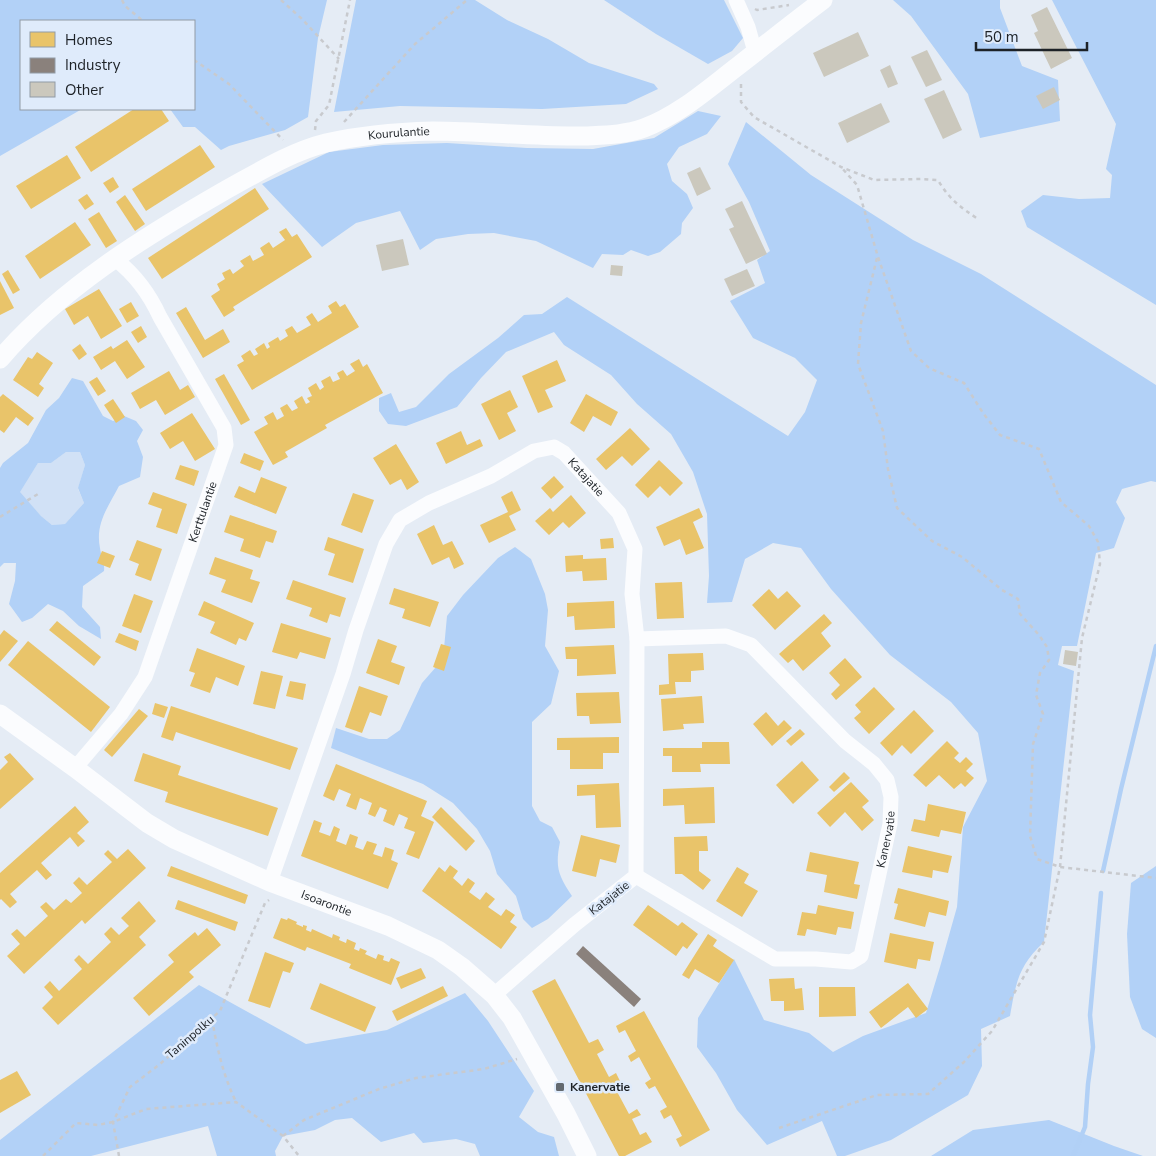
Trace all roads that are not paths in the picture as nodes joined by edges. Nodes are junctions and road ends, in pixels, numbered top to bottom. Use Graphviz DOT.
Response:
graph roads {
  1 [pos="823,0"];
  2 [pos="743,3"];
  3 [pos="755,52"];
  4 [pos="115,259"];
  5 [pos="0,359"];
  6 [pos="637,639"];
  7 [pos="0,714"];
  8 [pos="75,768"];
  9 [pos="636,876"];
  10 [pos="277,884"];
  11 [pos="494,995"];
  12 [pos="587,1156"];
  1 -- 3 [label="street, Kourulantie"];
  2 -- 3 [label="street"];
  3 -- 4 [label="street, Kourulantie"];
  4 -- 5 [label="street, Kourulantie"];
  4 -- 8 [label="street, Kerttulantie"];
  6 -- 9 [label="street, Katajatie"];
  6 -- 9 [label="street, Kanervatie"];
  6 -- 10 [label="street, Katajatie"];
  7 -- 8 [label="street, Isoarontie"];
  8 -- 10 [label="street, Isoarontie"];
  9 -- 11 [label="street, Katajatie"];
  10 -- 11 [label="street, Isoarontie"];
  11 -- 12 [label="street, Isoarontie"];
}
